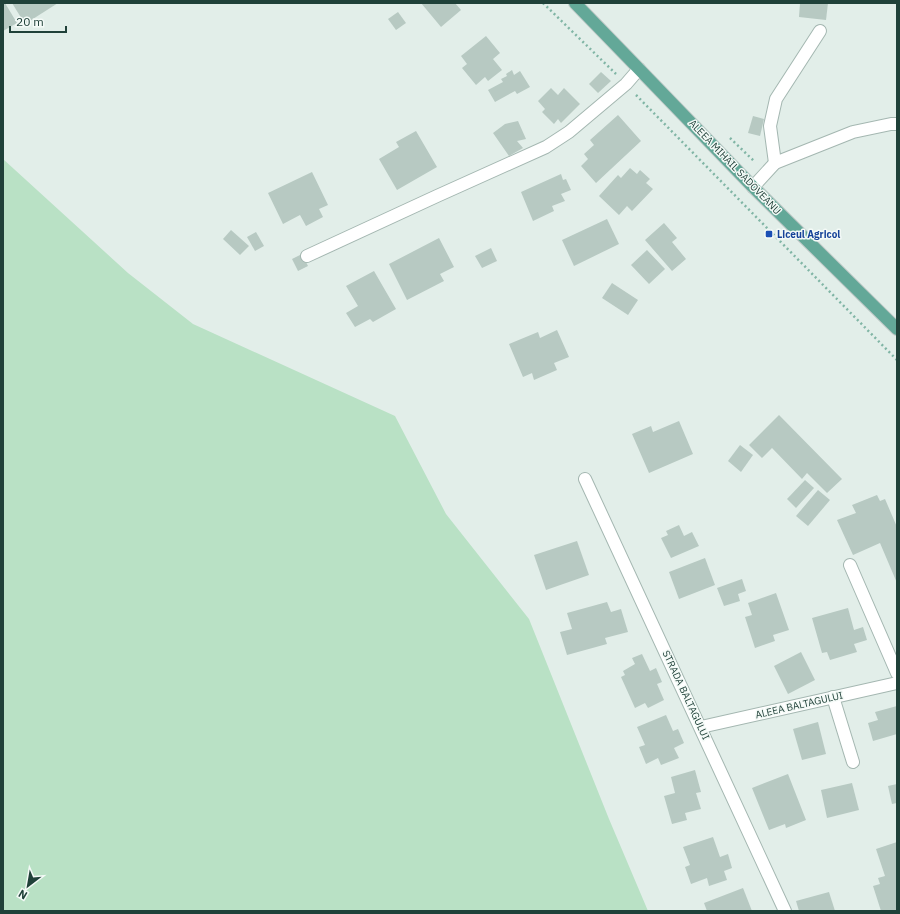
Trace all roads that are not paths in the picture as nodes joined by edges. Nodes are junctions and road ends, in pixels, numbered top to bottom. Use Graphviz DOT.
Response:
graph roads {
  1 [pos="575,3"];
  2 [pos="820,31"];
  3 [pos="640,68"];
  4 [pos="897,124"];
  5 [pos="775,163"];
  6 [pos="753,187"];
  7 [pos="307,256"];
  8 [pos="897,329"];
  9 [pos="585,479"];
  10 [pos="850,565"];
  11 [pos="897,673"];
  12 [pos="897,683"];
  13 [pos="833,697"];
  14 [pos="700,727"];
  15 [pos="853,762"];
  16 [pos="785,911"];
  1 -- 3 [label="main road, ALEEA MIHAIL SADOVEANU"];
  2 -- 5 [label="street"];
  3 -- 6 [label="main road, ALEEA MIHAIL SADOVEANU"];
  3 -- 7 [label="street"];
  4 -- 5 [label="street"];
  5 -- 6 [label="street"];
  6 -- 8 [label="main road, ALEEA MIHAIL SADOVEANU"];
  9 -- 14 [label="street, STRADA BALTAGULUI"];
  10 -- 11 [label="street"];
  12 -- 13 [label="street, ALEEA BALTAGULUI"];
  13 -- 14 [label="street, ALEEA BALTAGULUI"];
  13 -- 15 [label="street"];
  14 -- 16 [label="street, STRADA BALTAGULUI"];
}
